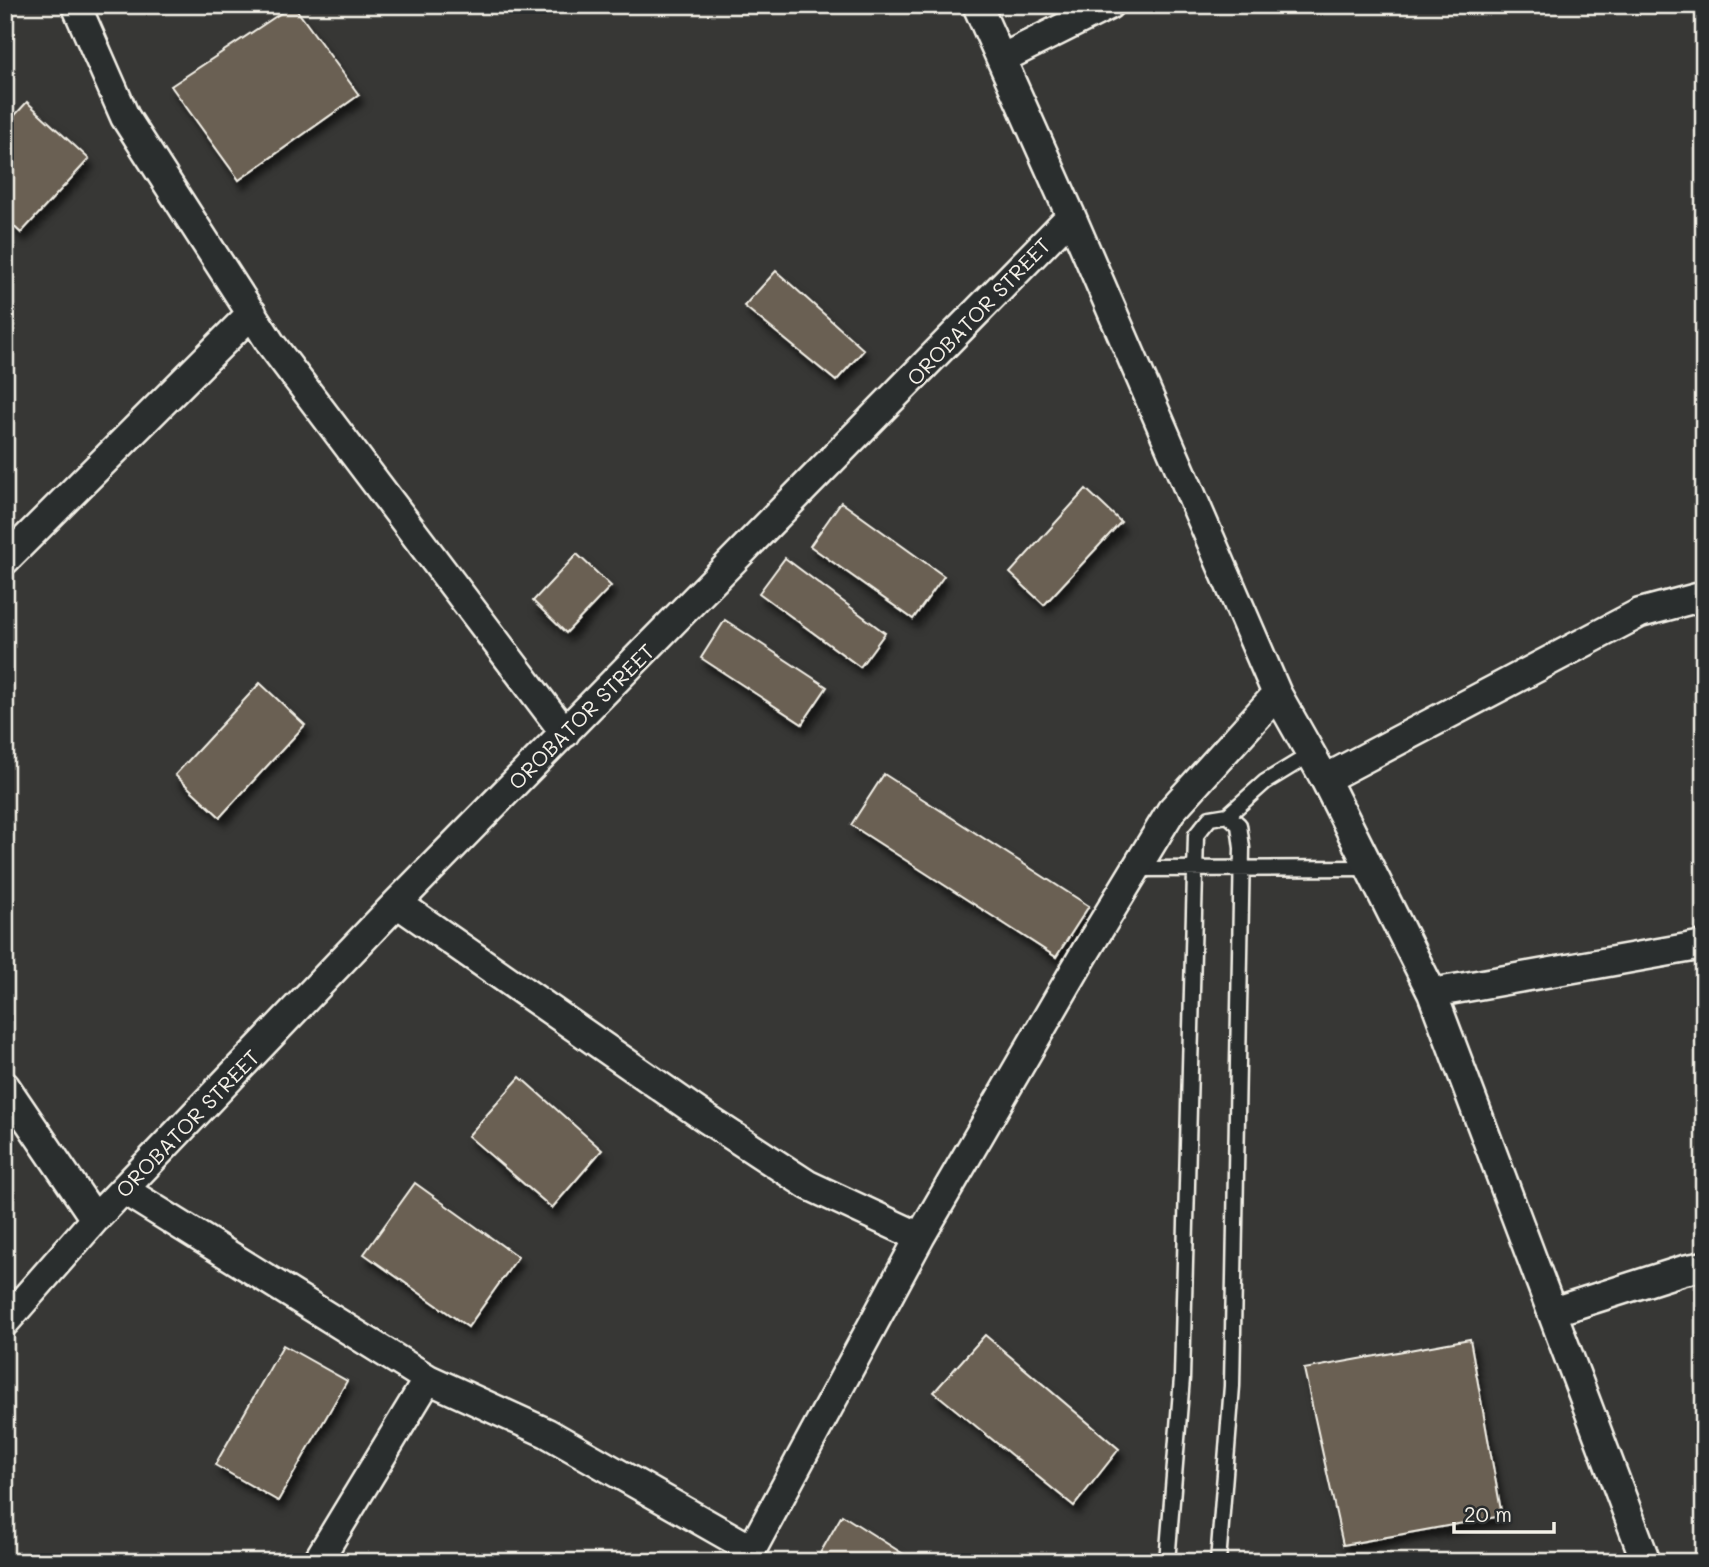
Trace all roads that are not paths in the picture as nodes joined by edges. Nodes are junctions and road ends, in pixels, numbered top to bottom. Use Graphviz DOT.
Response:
graph roads {
  1 [pos="76,5"];
  2 [pos="977,5"];
  3 [pos="1109,5"];
  4 [pos="1001,59"];
  5 [pos="1071,216"];
  6 [pos="252,313"];
  7 [pos="5,560"];
  8 [pos="1704,596"];
  9 [pos="1277,694"];
  10 [pos="565,733"];
  11 [pos="1311,754"];
  12 [pos="1325,779"];
  13 [pos="1228,815"];
  14 [pos="1196,868"];
  15 [pos="1136,869"];
  16 [pos="1242,869"];
  17 [pos="1370,869"];
  18 [pos="397,903"];
  19 [pos="1704,945"];
  20 [pos="1432,993"];
  21 [pos="5,1086"];
  22 [pos="124,1190"];
  23 [pos="95,1219"];
  24 [pos="920,1237"];
  25 [pos="1704,1266"];
  26 [pos="1552,1312"];
  27 [pos="5,1322"];
  28 [pos="428,1379"];
  29 [pos="748,1555"];
  30 [pos="317,1562"];
  31 [pos="1167,1562"];
  32 [pos="1218,1562"];
  33 [pos="1646,1562"];
  1 -- 6 [label="street"];
  2 -- 4 [label="street"];
  3 -- 4 [label="street"];
  4 -- 5 [label="street"];
  5 -- 9 [label="street"];
  5 -- 10 [label="street, OROBATOR STREET"];
  6 -- 7 [label="street"];
  6 -- 10 [label="street"];
  8 -- 12 [label="street"];
  9 -- 11 [label="street"];
  9 -- 15 [label="street"];
  10 -- 18 [label="street, OROBATOR STREET"];
  11 -- 12 [label="street"];
  11 -- 13 [label="lane"];
  12 -- 17 [label="street"];
  13 -- 14 [label="lane"];
  13 -- 16 [label="lane"];
  14 -- 15 [label="lane"];
  14 -- 16 [label="lane"];
  14 -- 31 [label="lane"];
  15 -- 24 [label="street"];
  16 -- 17 [label="lane"];
  16 -- 32 [label="lane"];
  17 -- 20 [label="street"];
  18 -- 22 [label="street, OROBATOR STREET"];
  18 -- 24 [label="street"];
  19 -- 20 [label="street"];
  20 -- 26 [label="street"];
  21 -- 23 [label="street"];
  22 -- 23 [label="street, OROBATOR STREET"];
  22 -- 28 [label="street"];
  23 -- 27 [label="street, OROBATOR STREET"];
  24 -- 29 [label="street"];
  25 -- 26 [label="street"];
  26 -- 33 [label="street"];
  28 -- 29 [label="street"];
  28 -- 30 [label="street"];
}
